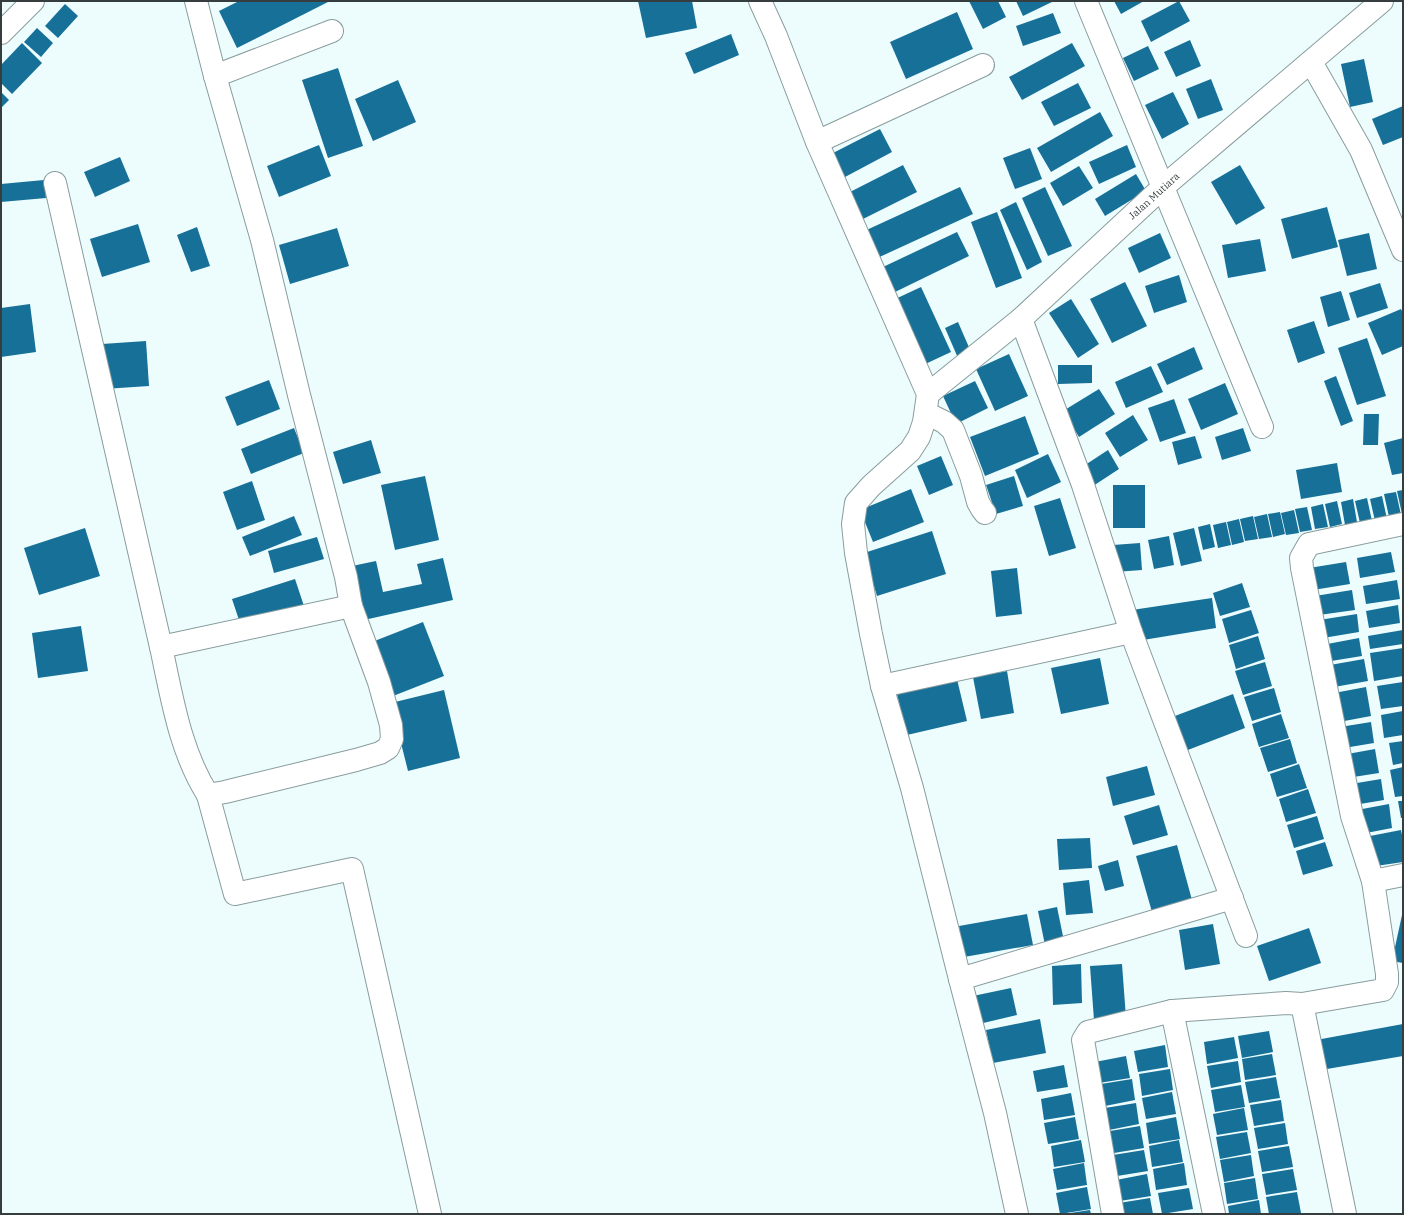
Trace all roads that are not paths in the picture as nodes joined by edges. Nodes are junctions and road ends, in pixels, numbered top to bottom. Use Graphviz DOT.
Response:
graph roads {
  1 [pos="33,1"];
  2 [pos="196,1"];
  3 [pos="760,1"];
  4 [pos="1086,1"];
  5 [pos="1382,1"];
  6 [pos="332,31"];
  7 [pos="1,33"];
  8 [pos="1311,62"];
  9 [pos="983,65"];
  10 [pos="215,76"];
  11 [pos="817,142"];
  12 [pos="55,183"];
  13 [pos="1163,187"];
  14 [pos="1403,250"];
  15 [pos="1021,319"];
  16 [pos="927,404"];
  17 [pos="1262,427"];
  18 [pos="986,513"];
  19 [pos="1403,524"];
  20 [pos="350,606"];
  21 [pos="1131,632"];
  22 [pos="161,647"];
  23 [pos="882,686"];
  24 [pos="208,795"];
  25 [pos="1403,875"];
  26 [pos="1373,881"];
  27 [pos="1232,898"];
  28 [pos="1246,936"];
  29 [pos="960,979"];
  30 [pos="1302,1004"];
  31 [pos="1172,1011"];
  32 [pos="430,1214"];
  33 [pos="1017,1214"];
  34 [pos="1113,1214"];
  35 [pos="1214,1214"];
  36 [pos="1345,1214"];
  1 -- 7 [label="street"];
  2 -- 10 [label="street"];
  3 -- 11 [label="street"];
  4 -- 13 [label="street"];
  5 -- 8 [label="street, Jalan Mutiara"];
  6 -- 10 [label="street"];
  8 -- 13 [label="street, Jalan Mutiara"];
  8 -- 14 [label="street"];
  9 -- 11 [label="street"];
  10 -- 20 [label="street"];
  11 -- 16 [label="street"];
  12 -- 22 [label="street"];
  13 -- 15 [label="street, Jalan Mutiara"];
  13 -- 17 [label="street"];
  15 -- 16 [label="street, Jalan Mutiara"];
  15 -- 21 [label="street"];
  16 -- 18 [label="street"];
  16 -- 23 [label="street"];
  19 -- 26 [label="street"];
  20 -- 22 [label="street"];
  20 -- 24 [label="street"];
  21 -- 23 [label="street"];
  21 -- 27 [label="street"];
  22 -- 24 [label="street"];
  23 -- 29 [label="street"];
  24 -- 32 [label="street"];
  25 -- 26 [label="street"];
  26 -- 30 [label="street"];
  27 -- 28 [label="street"];
  27 -- 29 [label="street"];
  29 -- 33 [label="street"];
  30 -- 31 [label="street"];
  30 -- 36 [label="street"];
  31 -- 34 [label="street"];
  31 -- 35 [label="street"];
}
